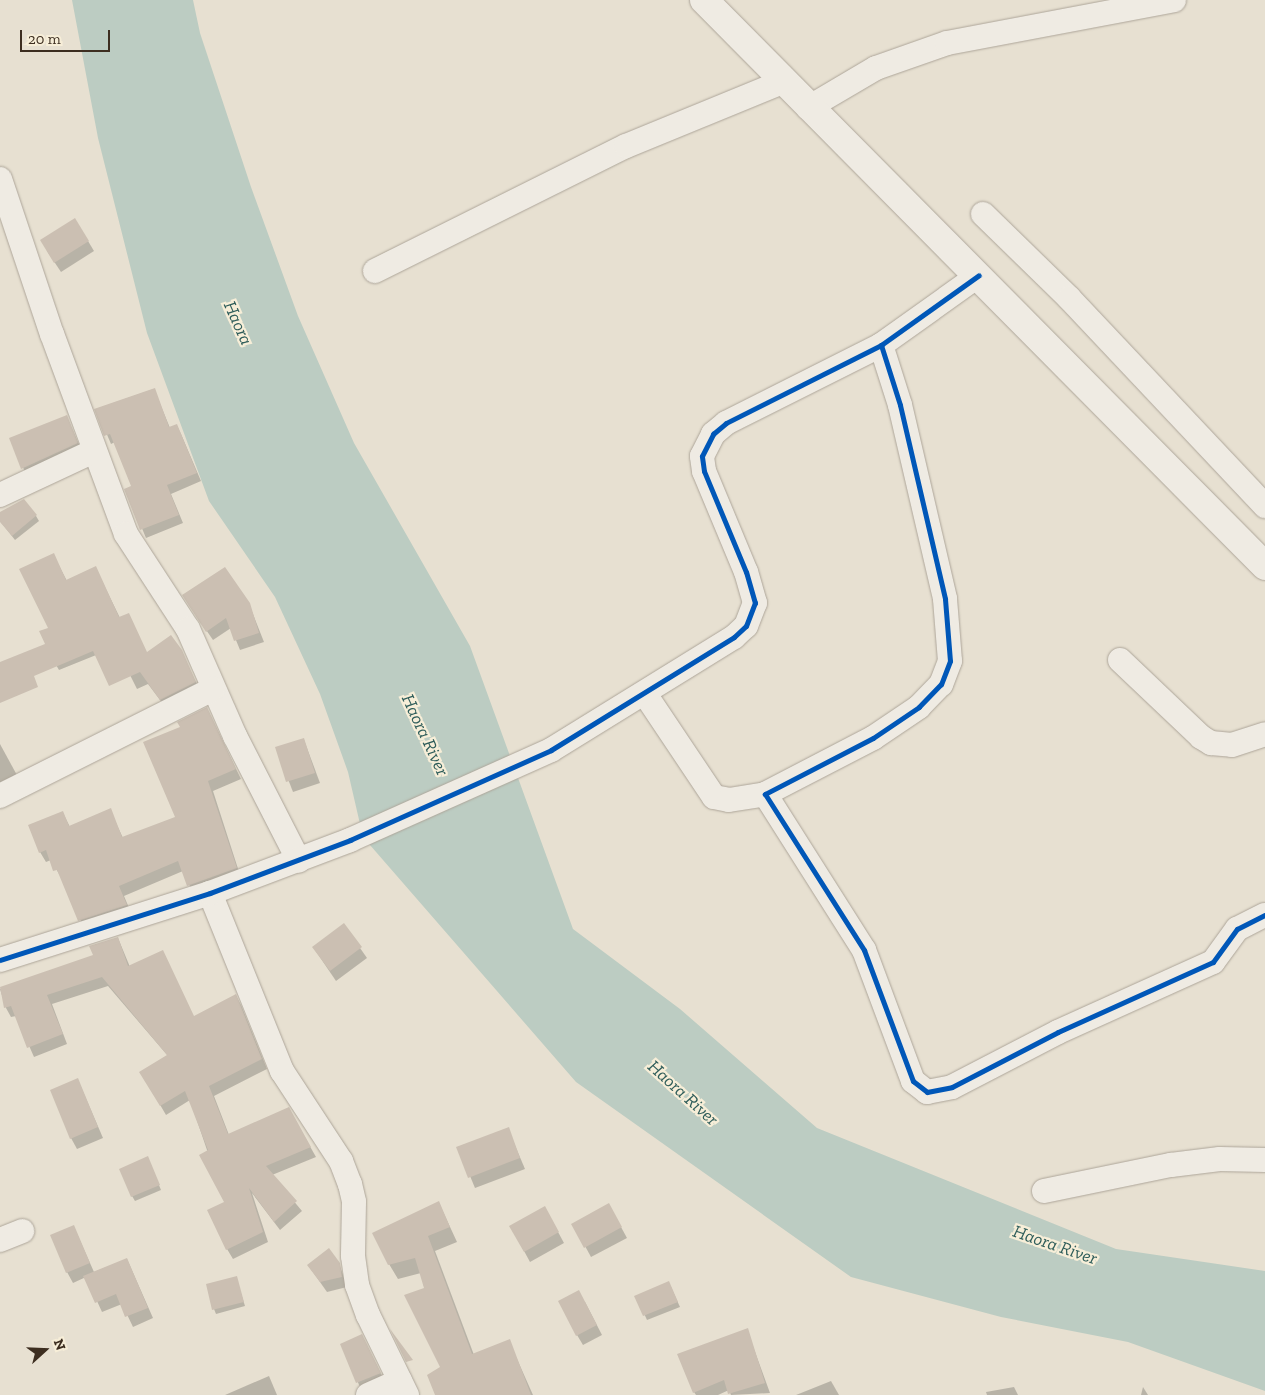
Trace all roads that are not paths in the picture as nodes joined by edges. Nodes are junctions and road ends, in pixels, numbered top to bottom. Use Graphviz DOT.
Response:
graph roads {
  1 [pos="704,0"];
  2 [pos="1174,0"];
  3 [pos="782,82"];
  4 [pos="808,108"];
  5 [pos="0,179"];
  6 [pos="983,214"];
  7 [pos="8,231"];
  8 [pos="375,271"];
  9 [pos="978,275"];
  10 [pos="882,345"];
  11 [pos="94,451"];
  12 [pos="0,495"];
  13 [pos="1265,506"];
  14 [pos="1265,566"];
  15 [pos="1120,660"];
  16 [pos="213,689"];
  17 [pos="645,694"];
  18 [pos="1265,734"];
  19 [pos="765,794"];
  20 [pos="0,796"];
  21 [pos="299,862"];
  22 [pos="210,893"];
  23 [pos="1265,915"];
  24 [pos="0,960"];
  25 [pos="1265,1160"];
  26 [pos="1044,1191"];
  27 [pos="22,1231"];
  28 [pos="0,1240"];
  29 [pos="403,1388"];
  30 [pos="368,1395"];
  1 -- 3 [label="main road"];
  2 -- 4 [label="street"];
  3 -- 4 [label="main road"];
  3 -- 8 [label="street"];
  4 -- 9 [label="main road"];
  5 -- 7 [label="street"];
  6 -- 13 [label="street"];
  7 -- 11 [label="street"];
  9 -- 10 [label="street"];
  9 -- 14 [label="main road"];
  10 -- 17 [label="street"];
  10 -- 19 [label="street"];
  11 -- 12 [label="street"];
  11 -- 16 [label="street"];
  15 -- 18 [label="street"];
  16 -- 20 [label="street"];
  16 -- 21 [label="street"];
  17 -- 19 [label="street"];
  17 -- 21 [label="street"];
  19 -- 23 [label="street"];
  21 -- 22 [label="street"];
  22 -- 24 [label="street"];
  22 -- 29 [label="street"];
  25 -- 26 [label="street"];
  27 -- 28 [label="street"];
  29 -- 30 [label="street"];
}
